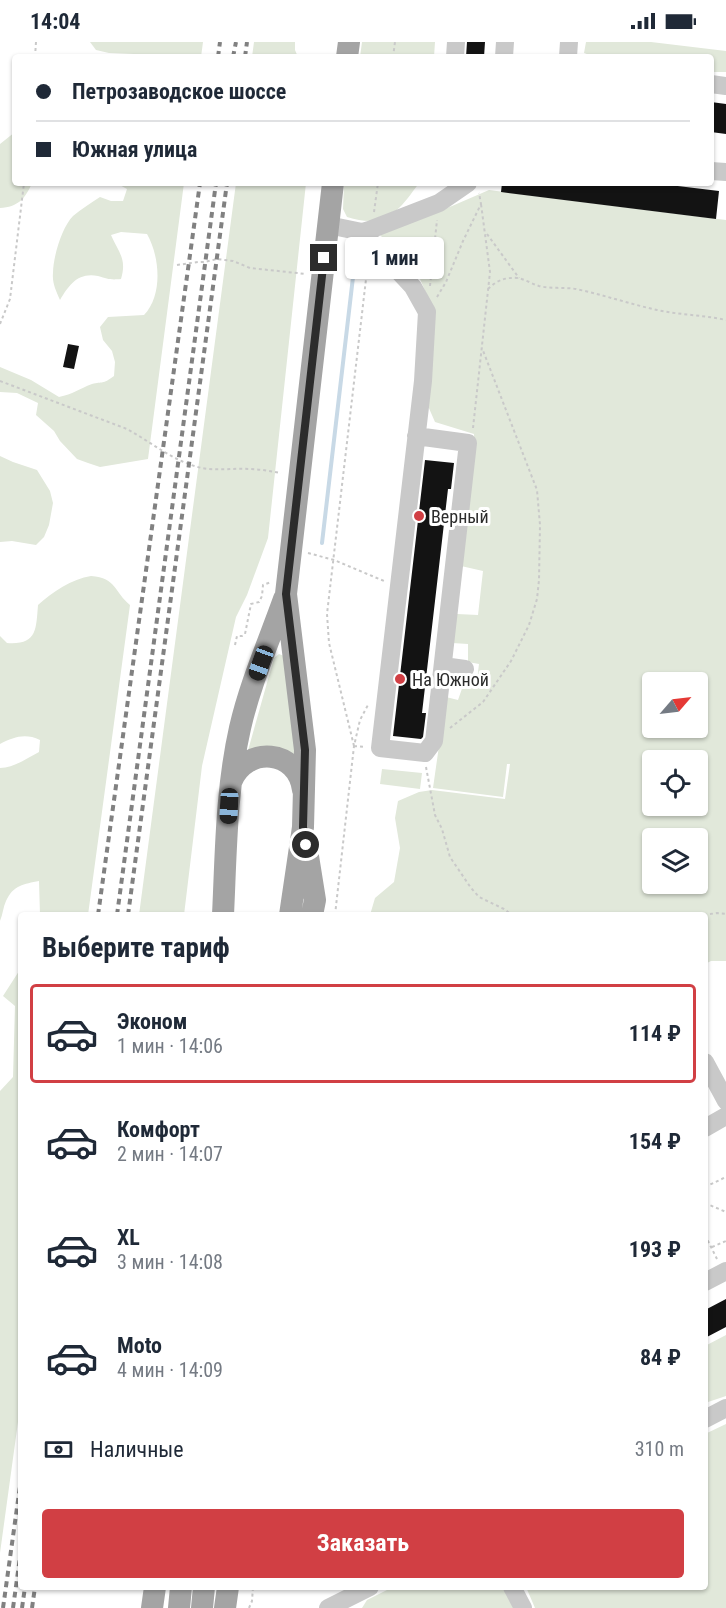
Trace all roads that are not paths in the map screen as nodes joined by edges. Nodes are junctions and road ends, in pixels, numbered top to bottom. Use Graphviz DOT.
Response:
graph roads {
  1 [pos="333,186"];
  2 [pos="441,186"];
  3 [pos="474,188"];
  4 [pos="439,202"];
  5 [pos="328,225"];
  6 [pos="368,234"];
  7 [pos="416,436"];
  8 [pos="286,594"];
  9 [pos="443,666"];
  10 [pos="465,669"];
  11 [pos="230,784"];
  12 [pos="304,794"];
  13 [pos="303,827"];
  14 [pos="223,912"];
  15 [pos="290,912"];
  16 [pos="313,912"];
  17 [pos="712,1070"];
  18 [pos="726,1101"];
  19 [pos="726,1116"];
  20 [pos="708,1126"];
  21 [pos="725,1272"];
  22 [pos="708,1280"];
  23 [pos="726,1408"];
  24 [pos="708,1417"];
  25 [pos="155,1590"];
  26 [pos="181,1590"];
  27 [pos="204,1590"];
  28 [pos="228,1590"];
  29 [pos="367,1590"];
  30 [pos="514,1590"];
  31 [pos="352,1603"];
  32 [pos="152,1608"];
  33 [pos="179,1608"];
  34 [pos="202,1608"];
  35 [pos="225,1608"];
  36 [pos="328,1608"];
  37 [pos="523,1608"];
  1 -- 5 [label="main road"];
  2 -- 4 [label="street"];
  3 -- 4 [label="street"];
  4 -- 6 [label="street"];
  5 -- 6 [label="street"];
  5 -- 8 [label="main road"];
  6 -- 7 [label="street"];
  7 -- 9 [label="street"];
  7 -- 9 [label="street"];
  8 -- 11 [label="main road"];
  8 -- 12 [label="main road"];
  9 -- 10 [label="street"];
  11 -- 12 [label="main road"];
  11 -- 14 [label="main road"];
  12 -- 13 [label="main road"];
  13 -- 15 [label="main road"];
  13 -- 16 [label="main road"];
  17 -- 18 [label="street"];
  19 -- 20 [label="street"];
  21 -- 22 [label="street"];
  23 -- 24 [label="street"];
  25 -- 32 [label="main road"];
  26 -- 33 [label="main road"];
  27 -- 34 [label="main road"];
  28 -- 35 [label="main road"];
  29 -- 31 [label="street"];
  30 -- 37 [label="street"];
  31 -- 36 [label="street"];
}
